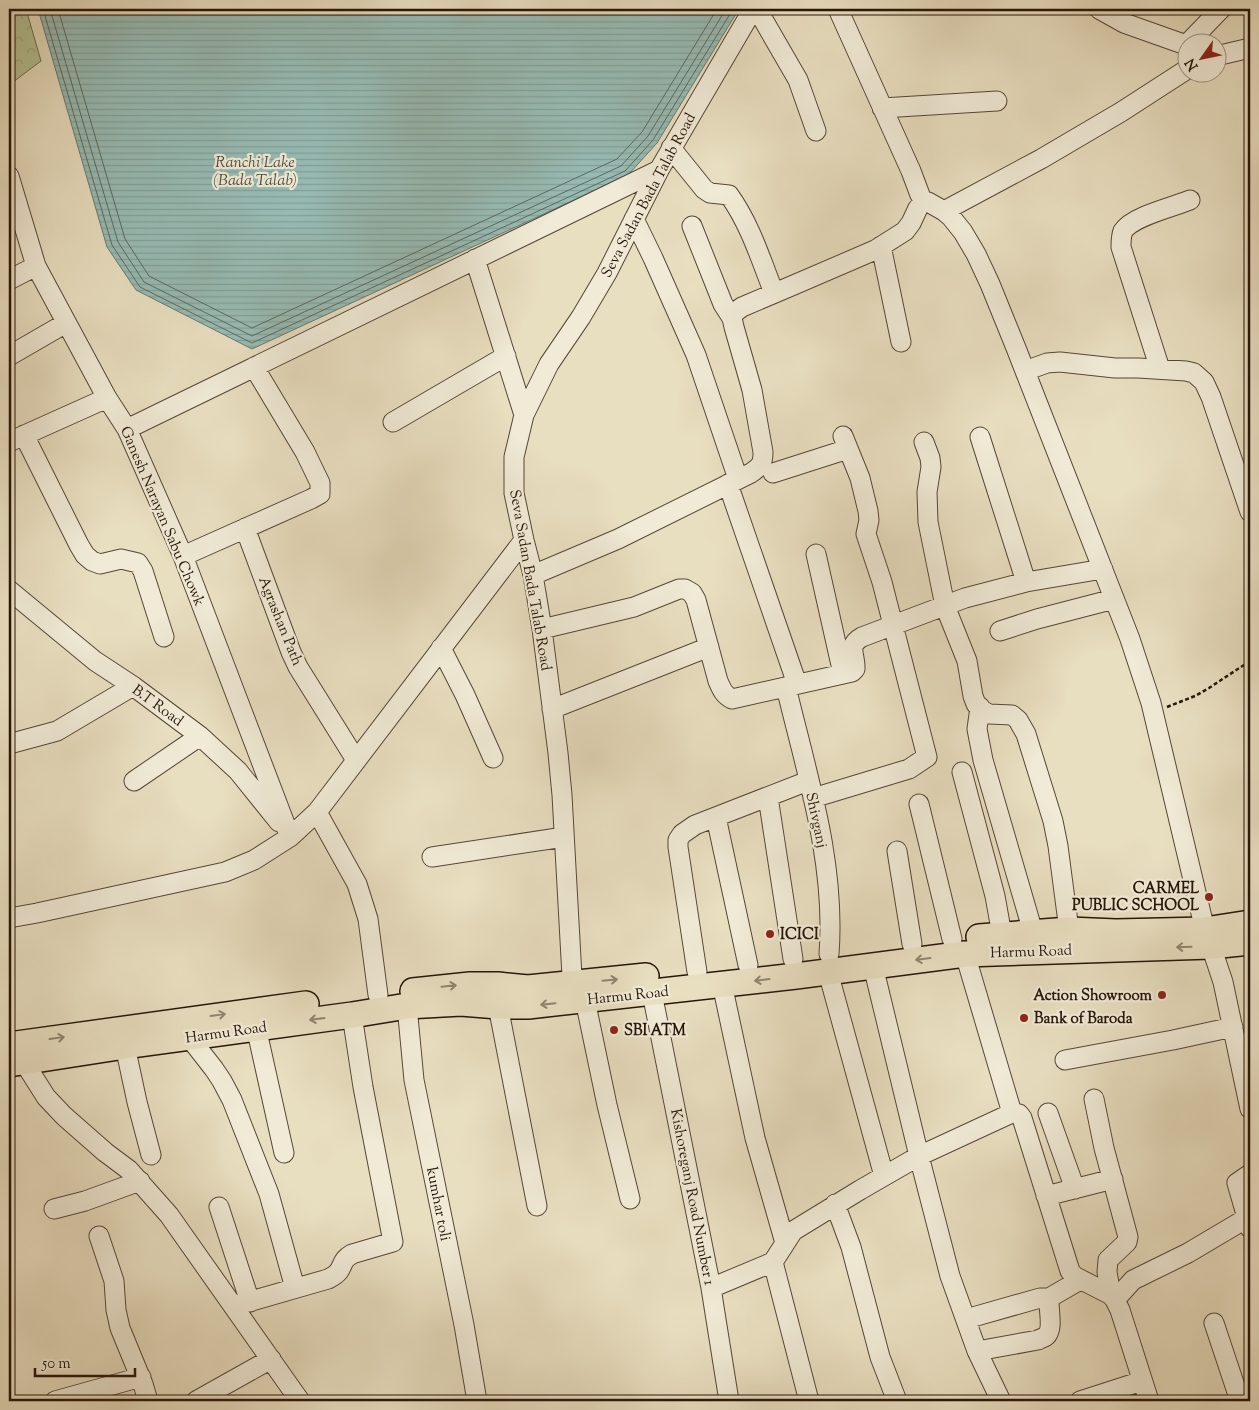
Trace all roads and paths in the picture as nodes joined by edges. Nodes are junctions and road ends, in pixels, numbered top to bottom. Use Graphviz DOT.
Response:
graph roads {
  1 [pos="754,9"];
  2 [pos="758,9"];
  3 [pos="838,9"];
  4 [pos="1099,9"];
  5 [pos="1221,9"];
  6 [pos="1199,32"];
  7 [pos="1176,40"];
  8 [pos="1250,48"];
  9 [pos="1226,54"];
  10 [pos="1176,76"];
  11 [pos="997,101"];
  12 [pos="882,108"];
  13 [pos="816,132"];
  14 [pos="671,148"];
  15 [pos="658,170"];
  16 [pos="9,176"];
  17 [pos="1190,200"];
  18 [pos="928,204"];
  19 [pos="634,219"];
  20 [pos="692,226"];
  21 [pos="881,246"];
  22 [pos="476,259"];
  23 [pos="36,266"];
  24 [pos="9,280"];
  25 [pos="774,293"];
  26 [pos="732,318"];
  27 [pos="66,323"];
  28 [pos="901,342"];
  29 [pos="9,356"];
  30 [pos="506,356"];
  31 [pos="254,367"];
  32 [pos="1160,369"];
  33 [pos="1025,371"];
  34 [pos="107,398"];
  35 [pos="524,416"];
  36 [pos="393,422"];
  37 [pos="126,429"];
  38 [pos="980,437"];
  39 [pos="17,438"];
  40 [pos="924,442"];
  41 [pos="773,473"];
  42 [pos="733,482"];
  43 [pos="1250,512"];
  44 [pos="245,528"];
  45 [pos="524,540"];
  46 [pos="816,554"];
  47 [pos="183,556"];
  48 [pos="1103,569"];
  49 [pos="533,575"];
  50 [pos="1026,582"];
  51 [pos="9,590"];
  52 [pos="1114,599"];
  53 [pos="945,606"];
  54 [pos="893,625"];
  55 [pos="542,629"];
  56 [pos="1000,631"];
  57 [pos="164,637"];
  58 [pos="709,647"];
  59 [pos="442,648"];
  60 [pos="1250,661"];
  61 [pos="843,674"];
  62 [pos="133,686"];
  63 [pos="791,686"];
  64 [pos="980,707"];
  65 [pos="552,709"];
  66 [pos="1154,712"];
  67 [pos="200,736"];
  68 [pos="9,744"];
  69 [pos="493,758"];
  70 [pos="356,760"];
  71 [pos="962,772"];
  72 [pos="134,780"];
  73 [pos="811,790"];
  74 [pos="768,797"];
  75 [pos="919,804"];
  76 [pos="317,812"];
  77 [pos="716,817"];
  78 [pos="290,837"];
  79 [pos="564,837"];
  80 [pos="897,851"];
  81 [pos="432,857"];
  82 [pos="9,918"];
  83 [pos="1250,924"];
  84 [pos="1069,930"];
  85 [pos="1033,932"];
  86 [pos="1002,935"];
  87 [pos="1208,938"];
  88 [pos="1250,942"];
  89 [pos="912,944"];
  90 [pos="959,946"];
  91 [pos="793,959"];
  92 [pos="829,963"];
  93 [pos="748,965"];
  94 [pos="873,966"];
  95 [pos="697,972"];
  96 [pos="722,984"];
  97 [pos="652,993"];
  98 [pos="378,995"];
  99 [pos="577,995"];
  100 [pos="407,1006"];
  101 [pos="498,1006"];
  102 [pos="352,1015"];
  103 [pos="256,1027"];
  104 [pos="1233,1027"];
  105 [pos="189,1037"];
  106 [pos="125,1046"];
  107 [pos="14,1057"];
  108 [pos="1065,1060"];
  109 [pos="1094,1099"];
  110 [pos="1250,1109"];
  111 [pos="1012,1113"];
  112 [pos="1048,1113"];
  113 [pos="284,1153"];
  114 [pos="151,1155"];
  115 [pos="919,1156"];
  116 [pos="1250,1174"];
  117 [pos="884,1176"];
  118 [pos="1113,1179"];
  119 [pos="140,1181"];
  120 [pos="1076,1189"];
  121 [pos="1046,1196"];
  122 [pos="630,1199"];
  123 [pos="835,1204"];
  124 [pos="537,1206"];
  125 [pos="219,1207"];
  126 [pos="54,1210"];
  127 [pos="1249,1223"];
  128 [pos="99,1236"];
  129 [pos="785,1243"];
  130 [pos="773,1262"];
  131 [pos="1080,1280"];
  132 [pos="295,1288"];
  133 [pos="711,1288"];
  134 [pos="1113,1297"];
  135 [pos="1049,1298"];
  136 [pos="242,1304"];
  137 [pos="966,1318"];
  138 [pos="1214,1323"];
  139 [pos="977,1351"];
  140 [pos="271,1359"];
  141 [pos="141,1377"];
  142 [pos="1142,1381"];
  143 [pos="55,1401"];
  144 [pos="148,1401"];
  145 [pos="196,1401"];
  146 [pos="300,1401"];
  147 [pos="477,1401"];
  148 [pos="730,1401"];
  149 [pos="809,1401"];
  150 [pos="897,1401"];
  151 [pos="1001,1401"];
  152 [pos="1080,1401"];
  153 [pos="1149,1401"];
  154 [pos="1240,1401"];
  1 -- 14 [label="street, Seva Sadan Bada Talab Road"];
  2 -- 13 [label="street"];
  3 -- 12 [label="street"];
  4 -- 7 [label="street"];
  5 -- 6 [label="street"];
  8 -- 9 [label="street"];
  10 -- 18 [label="street"];
  11 -- 12 [label="street"];
  12 -- 18 [label="street"];
  14 -- 15 [label="street, Seva Sadan Bada Talab Road"];
  14 -- 25 [label="street"];
  15 -- 19 [label="street, Seva Sadan Bada Talab Road"];
  15 -- 22 [label="street"];
  16 -- 23 [label="street, Ganesh Narayan Sabu Chowk"];
  17 -- 32 [label="street"];
  18 -- 21 [label="street"];
  18 -- 33 [label="street"];
  19 -- 35 [label="street, Seva Sadan Bada Talab Road"];
  19 -- 42 [label="street, Shivganj"];
  20 -- 26 [label="street"];
  21 -- 25 [label="street"];
  21 -- 28 [label="street"];
  22 -- 30 [label="street"];
  22 -- 31 [label="street"];
  23 -- 24 [label="street"];
  23 -- 27 [label="street, Ganesh Narayan Sabu Chowk"];
  25 -- 26 [label="street"];
  26 -- 42 [label="street"];
  27 -- 29 [label="street"];
  27 -- 34 [label="street, Ganesh Narayan Sabu Chowk"];
  30 -- 35 [label="street"];
  30 -- 36 [label="street"];
  31 -- 37 [label="street"];
  31 -- 44 [label="street"];
  32 -- 33 [label="street"];
  32 -- 43 [label="street"];
  33 -- 48 [label="street"];
  34 -- 37 [label="street, Ganesh Narayan Sabu Chowk"];
  34 -- 39 [label="street"];
  35 -- 45 [label="street, Seva Sadan Bada Talab Road"];
  37 -- 47 [label="street, Ganesh Narayan Sabu Chowk"];
  38 -- 50 [label="street"];
  39 -- 57 [label="street"];
  40 -- 53 [label="street"];
  41 -- 54 [label="street"];
  42 -- 49 [label="street"];
  42 -- 63 [label="street, Shivganj"];
  44 -- 47 [label="street"];
  44 -- 70 [label="street, Agrashan Path"];
  45 -- 49 [label="street, Seva Sadan Bada Talab Road"];
  45 -- 59 [label="street"];
  46 -- 61 [label="street"];
  47 -- 78 [label="street, Ganesh Narayan Sabu Chowk"];
  48 -- 50 [label="street"];
  48 -- 52 [label="street"];
  49 -- 55 [label="street, Seva Sadan Bada Talab Road"];
  50 -- 53 [label="street"];
  51 -- 62 [label="street, B.T Road"];
  52 -- 56 [label="street"];
  52 -- 66 [label="street"];
  53 -- 54 [label="street"];
  53 -- 64 [label="street"];
  54 -- 61 [label="street"];
  54 -- 73 [label="street"];
  55 -- 58 [label="street"];
  55 -- 65 [label="street, Seva Sadan Bada Talab Road"];
  58 -- 63 [label="street"];
  58 -- 65 [label="street"];
  59 -- 69 [label="street"];
  59 -- 70 [label="street"];
  60 -- 66 [label="path"];
  61 -- 63 [label="street"];
  62 -- 67 [label="street, B.T Road"];
  62 -- 68 [label="street"];
  63 -- 73 [label="street, Shivganj"];
  64 -- 84 [label="street"];
  64 -- 85 [label="street"];
  65 -- 79 [label="street, Seva Sadan Bada Talab Road"];
  66 -- 87 [label="street"];
  67 -- 72 [label="street"];
  67 -- 78 [label="street, B.T Road"];
  70 -- 76 [label="street"];
  71 -- 86 [label="street"];
  73 -- 74 [label="street"];
  73 -- 92 [label="street, Shivganj"];
  74 -- 77 [label="street"];
  74 -- 91 [label="street"];
  75 -- 90 [label="street"];
  76 -- 78 [label="street"];
  76 -- 98 [label="street"];
  77 -- 93 [label="street"];
  77 -- 95 [label="street"];
  78 -- 82 [label="street"];
  79 -- 81 [label="street"];
  79 -- 99 [label="street, Seva Sadan Bada Talab Road"];
  80 -- 89 [label="street"];
  83 -- 87 [label="main road, Harmu Road"];
  84 -- 85 [label="main road, Harmu Road"];
  84 -- 87 [label="main road, Harmu Road"];
  85 -- 86 [label="main road, Harmu Road"];
  86 -- 90 [label="main road, Harmu Road"];
  87 -- 88 [label="main road, Harmu Road"];
  87 -- 90 [label="main road, Harmu Road, one-way"];
  87 -- 104 [label="street"];
  89 -- 90 [label="main road, Harmu Road"];
  89 -- 92 [label="main road, Harmu Road"];
  90 -- 94 [label="main road, Harmu Road, one-way"];
  90 -- 111 [label="street"];
  91 -- 92 [label="main road, Harmu Road"];
  91 -- 93 [label="main road, Harmu Road"];
  92 -- 94 [label="main road, Harmu Road"];
  92 -- 96 [label="main road, Harmu Road, one-way"];
  92 -- 117 [label="street, Shivganj"];
  93 -- 95 [label="main road, Harmu Road"];
  94 -- 115 [label="street"];
  99 -- 95 [label="main road, Harmu Road, one-way"];
  96 -- 97 [label="main road, Harmu Road"];
  96 -- 129 [label="street"];
  97 -- 99 [label="main road, Harmu Road"];
  97 -- 133 [label="street, Kishoreganj Road Number 1"];
  98 -- 99 [label="main road, Harmu Road, one-way"];
  107 -- 98 [label="main road, Harmu Road, one-way"];
  99 -- 101 [label="main road, Harmu Road, one-way"];
  99 -- 122 [label="street, Seva Sadan Bada Talab Road"];
  100 -- 101 [label="main road, Harmu Road"];
  100 -- 102 [label="main road, Harmu Road"];
  100 -- 147 [label="street, kumhar toli"];
  101 -- 124 [label="street"];
  102 -- 103 [label="main road, Harmu Road, one-way"];
  102 -- 132 [label="street"];
  103 -- 105 [label="main road, Harmu Road"];
  103 -- 113 [label="street"];
  104 -- 108 [label="street"];
  104 -- 110 [label="street"];
  105 -- 106 [label="main road, Harmu Road"];
  105 -- 132 [label="street"];
  106 -- 107 [label="main road, Harmu Road"];
  106 -- 114 [label="street"];
  107 -- 119 [label="street"];
  109 -- 118 [label="street"];
  111 -- 115 [label="street"];
  111 -- 121 [label="street"];
  112 -- 120 [label="street"];
  115 -- 117 [label="street"];
  115 -- 137 [label="street"];
  116 -- 127 [label="street"];
  117 -- 123 [label="street"];
  118 -- 120 [label="street"];
  118 -- 134 [label="street"];
  119 -- 126 [label="street"];
  119 -- 136 [label="street"];
  120 -- 121 [label="street"];
  121 -- 131 [label="street"];
  123 -- 129 [label="street"];
  123 -- 150 [label="street"];
  125 -- 136 [label="street"];
  127 -- 134 [label="street"];
  128 -- 141 [label="street"];
  129 -- 130 [label="street"];
  130 -- 133 [label="street"];
  130 -- 149 [label="street"];
  131 -- 134 [label="street"];
  131 -- 135 [label="street"];
  132 -- 136 [label="street"];
  133 -- 148 [label="street, Kishoreganj Road Number 1"];
  134 -- 142 [label="street"];
  135 -- 137 [label="street"];
  135 -- 139 [label="street"];
  136 -- 140 [label="street"];
  137 -- 139 [label="street"];
  138 -- 154 [label="street"];
  139 -- 151 [label="street"];
  140 -- 145 [label="street"];
  140 -- 146 [label="street"];
  141 -- 143 [label="street"];
  141 -- 144 [label="street"];
  142 -- 152 [label="street"];
  142 -- 153 [label="street"];
}
